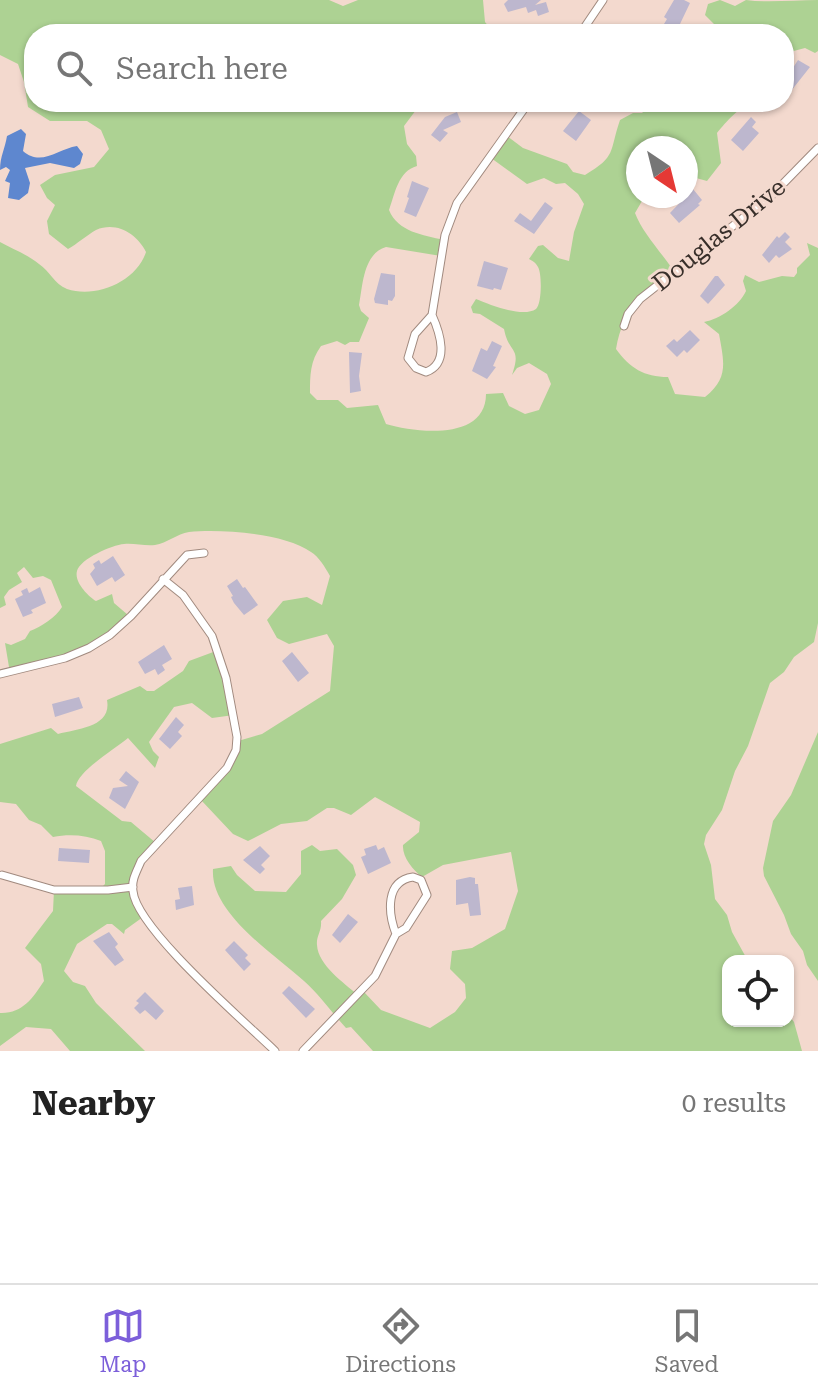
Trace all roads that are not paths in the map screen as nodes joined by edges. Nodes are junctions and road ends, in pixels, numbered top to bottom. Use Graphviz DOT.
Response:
graph roads {
  1 [pos="603,0"];
  2 [pos="587,24"];
  3 [pos="522,112"];
  4 [pos="818,148"];
  5 [pos="432,315"];
  6 [pos="624,326"];
  7 [pos="204,553"];
  8 [pos="163,579"];
  9 [pos="0,674"];
  10 [pos="2,875"];
  11 [pos="133,887"];
  12 [pos="396,934"];
  13 [pos="275,1051"];
  14 [pos="303,1051"];
  1 -- 2 [label="street"];
  3 -- 5 [label="street"];
  4 -- 6 [label="street, Douglas Drive"];
  5 -- 5 [label="street"];
  7 -- 8 [label="street"];
  8 -- 9 [label="street"];
  8 -- 11 [label="street"];
  10 -- 11 [label="street"];
  11 -- 13 [label="street"];
  12 -- 12 [label="street"];
  12 -- 14 [label="street"];
}
